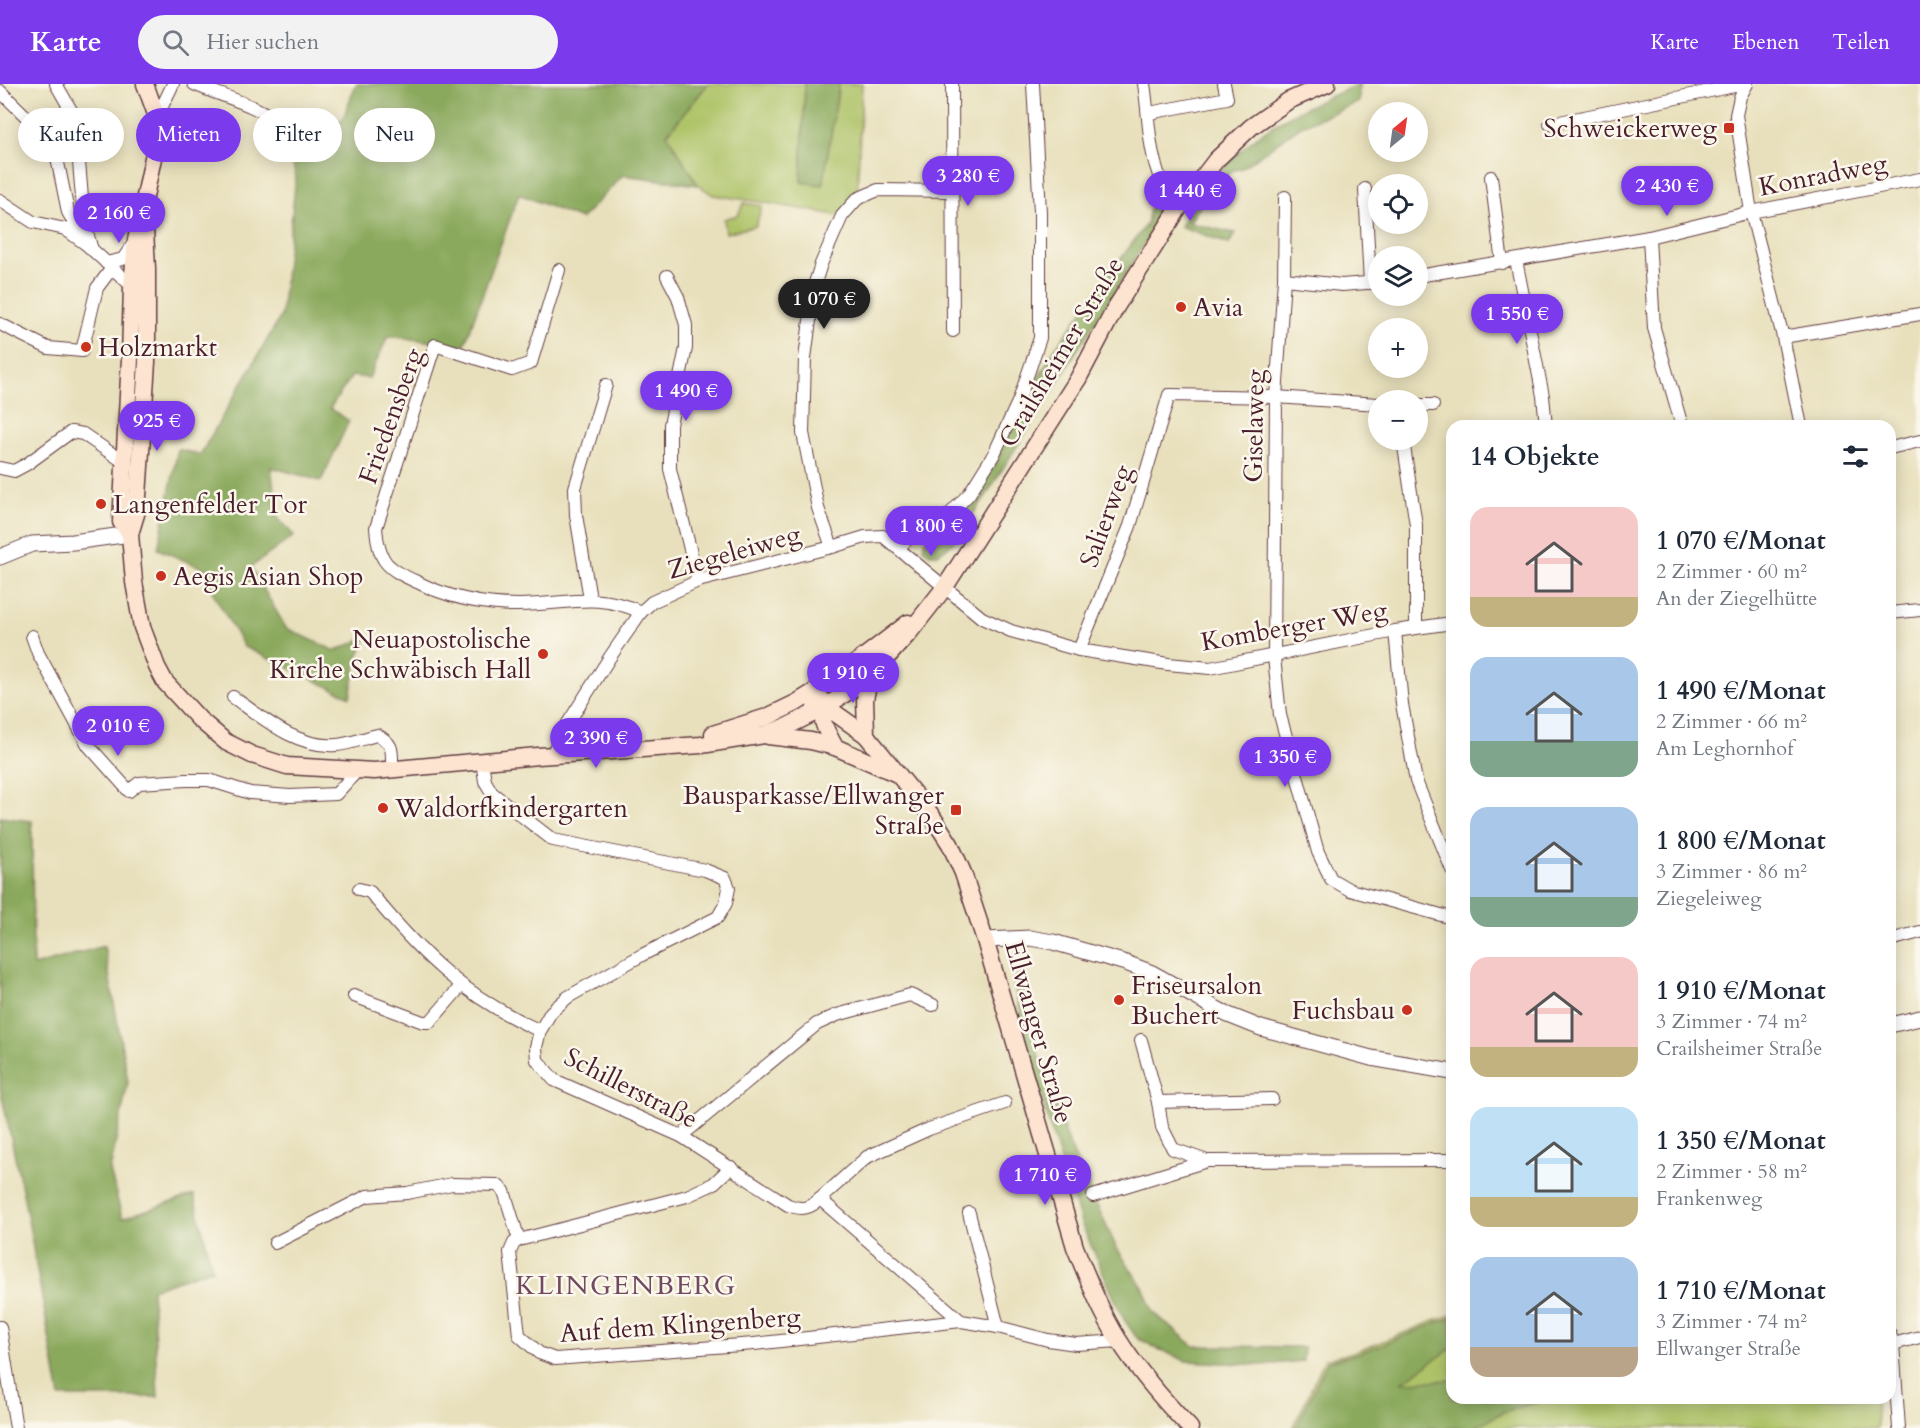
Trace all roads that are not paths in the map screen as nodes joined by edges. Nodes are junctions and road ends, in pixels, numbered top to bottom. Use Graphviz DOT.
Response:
graph roads {
  1 [pos="145,84"];
  2 [pos="173,84"];
  3 [pos="194,84"];
  4 [pos="952,84"];
  5 [pos="1033,84"];
  6 [pos="1144,84"];
  7 [pos="1224,84"];
  8 [pos="1327,84"];
  9 [pos="1746,84"];
  10 [pos="57,85"];
  11 [pos="0,91"];
  12 [pos="154,108"];
  13 [pos="161,108"];
  14 [pos="254,108"];
  15 [pos="1149,113"];
  16 [pos="1550,124"];
  17 [pos="152,162"];
  18 [pos="1491,177"];
  19 [pos="1920,179"];
  20 [pos="1365,189"];
  21 [pos="953,190"];
  22 [pos="1285,197"];
  23 [pos="0,200"];
  24 [pos="1179,208"];
  25 [pos="144,210"];
  26 [pos="1751,212"];
  27 [pos="1649,237"];
  28 [pos="136,240"];
  29 [pos="1371,246"];
  30 [pos="89,247"];
  31 [pos="1516,260"];
  32 [pos="1502,263"];
  33 [pos="110,265"];
  34 [pos="559,270"];
  35 [pos="1428,274"];
  36 [pos="667,276"];
  37 [pos="1284,279"];
  38 [pos="1368,283"];
  39 [pos="132,286"];
  40 [pos="147,307"];
  41 [pos="1920,314"];
  42 [pos="1,326"];
  43 [pos="953,331"];
  44 [pos="1783,337"];
  45 [pos="606,385"];
  46 [pos="1276,397"];
  47 [pos="1368,403"];
  48 [pos="1428,405"];
  49 [pos="1433,405"];
  50 [pos="1545,420"];
  51 [pos="1680,420"];
  52 [pos="1800,420"];
  53 [pos="1920,441"];
  54 [pos="1896,447"];
  55 [pos="1405,450"];
  56 [pos="124,462"];
  57 [pos="0,468"];
  58 [pos="130,534"];
  59 [pos="832,547"];
  60 [pos="899,548"];
  61 [pos="0,556"];
  62 [pos="698,581"];
  63 [pos="941,592"];
  64 [pos="590,599"];
  65 [pos="1920,610"];
  66 [pos="641,612"];
  67 [pos="1896,612"];
  68 [pos="1446,624"];
  69 [pos="1416,627"];
  70 [pos="1395,631"];
  71 [pos="33,636"];
  72 [pos="1079,650"];
  73 [pos="1274,657"];
  74 [pos="870,676"];
  75 [pos="835,679"];
  76 [pos="233,698"];
  77 [pos="796,703"];
  78 [pos="822,708"];
  79 [pos="764,735"];
  80 [pos="866,735"];
  81 [pos="835,747"];
  82 [pos="637,748"];
  83 [pos="552,755"];
  84 [pos="482,761"];
  85 [pos="392,768"];
  86 [pos="357,771"];
  87 [pos="898,774"];
  88 [pos="1446,855"];
  89 [pos="359,889"];
  90 [pos="1446,916"];
  91 [pos="1920,932"];
  92 [pos="1896,938"];
  93 [pos="986,940"];
  94 [pos="461,986"];
  95 [pos="354,996"];
  96 [pos="933,1005"];
  97 [pos="1920,1018"];
  98 [pos="1896,1024"];
  99 [pos="540,1031"];
  100 [pos="1141,1040"];
  101 [pos="1446,1071"];
  102 [pos="1272,1100"];
  103 [pos="1158,1102"];
  104 [pos="1005,1103"];
  105 [pos="681,1136"];
  106 [pos="1446,1160"];
  107 [pos="1207,1161"];
  108 [pos="731,1167"];
  109 [pos="1093,1196"];
  110 [pos="820,1199"];
  111 [pos="969,1214"];
  112 [pos="519,1240"];
  113 [pos="275,1243"];
  114 [pos="961,1321"];
  115 [pos="0,1327"];
  116 [pos="998,1327"];
  117 [pos="1920,1337"];
  118 [pos="1896,1339"];
  119 [pos="1119,1341"];
  120 [pos="1896,1390"];
  121 [pos="16,1428"];
  122 [pos="1190,1428"];
  123 [pos="1899,1428"];
  1 -- 12 [label="main road"];
  2 -- 13 [label="street"];
  3 -- 14 [label="street"];
  4 -- 21 [label="street"];
  5 -- 60 [label="street"];
  6 -- 15 [label="street"];
  7 -- 15 [label="street"];
  8 -- 24 [label="main road, Crailsheimer Straße"];
  9 -- 16 [label="street"];
  9 -- 26 [label="street"];
  10 -- 30 [label="street"];
  11 -- 30 [label="street"];
  15 -- 24 [label="street"];
  17 -- 25 [label="main road"];
  18 -- 32 [label="street"];
  19 -- 26 [label="street, Konradweg"];
  20 -- 29 [label="street"];
  21 -- 43 [label="street"];
  21 -- 59 [label="street"];
  22 -- 37 [label="street, Giselaweg"];
  23 -- 30 [label="street"];
  24 -- 63 [label="main road, Crailsheimer Straße"];
  25 -- 28 [label="main road, Crailsheimer Straße"];
  25 -- 40 [label="main road, Crailsheimer Straße"];
  26 -- 27 [label="street, Konradweg"];
  26 -- 44 [label="street"];
  27 -- 31 [label="street, Konradweg"];
  27 -- 51 [label="street"];
  28 -- 33 [label="street"];
  28 -- 39 [label="main road, Crailsheimer Straße"];
  30 -- 33 [label="street"];
  31 -- 32 [label="street, Konradweg"];
  31 -- 50 [label="street"];
  32 -- 35 [label="street, Konradweg"];
  33 -- 39 [label="street"];
  33 -- 42 [label="street"];
  34 -- 64 [label="street, Friedensberg"];
  36 -- 62 [label="street"];
  37 -- 38 [label="street"];
  37 -- 46 [label="street, Giselaweg"];
  39 -- 40 [label="main road"];
  39 -- 56 [label="main road, Crailsheimer Straße"];
  40 -- 58 [label="main road, Crailsheimer Straße"];
  41 -- 44 [label="street"];
  44 -- 52 [label="street"];
  45 -- 64 [label="street"];
  46 -- 47 [label="street"];
  46 -- 72 [label="street, Salierweg"];
  46 -- 73 [label="street, Giselaweg"];
  48 -- 49 [label="street"];
  53 -- 54 [label="street"];
  55 -- 69 [label="street"];
  56 -- 57 [label="street"];
  56 -- 58 [label="main road, Crailsheimer Straße"];
  58 -- 61 [label="street"];
  58 -- 86 [label="main road, Crailsheimer Straße"];
  59 -- 60 [label="street, Ziegeleiweg"];
  59 -- 62 [label="street, Ziegeleiweg"];
  60 -- 63 [label="street, Ziegeleiweg"];
  62 -- 66 [label="street, Ziegeleiweg"];
  63 -- 72 [label="street, Komberger Weg"];
  63 -- 74 [label="main road, Crailsheimer Straße"];
  63 -- 75 [label="main road, Crailsheimer Straße"];
  64 -- 66 [label="street"];
  65 -- 67 [label="street"];
  66 -- 83 [label="street, Ziegeleiweg"];
  68 -- 69 [label="street, Komberger Weg"];
  69 -- 70 [label="street, Komberger Weg"];
  70 -- 73 [label="street, Komberger Weg"];
  70 -- 88 [label="street"];
  71 -- 86 [label="street"];
  72 -- 73 [label="street, Komberger Weg"];
  73 -- 90 [label="street, Giselaweg"];
  74 -- 78 [label="main road, Crailsheimer Straße"];
  74 -- 80 [label="main road"];
  75 -- 77 [label="main road, Crailsheimer Straße"];
  75 -- 78 [label="main road, Crailsheimer Straße"];
  76 -- 85 [label="street"];
  77 -- 78 [label="main road"];
  77 -- 82 [label="main road, Crailsheimer Straße"];
  78 -- 79 [label="main road, Crailsheimer Straße"];
  78 -- 80 [label="main road"];
  78 -- 81 [label="main road"];
  79 -- 81 [label="main road, Ellwanger Straße"];
  79 -- 82 [label="main road, Crailsheimer Straße"];
  80 -- 87 [label="main road"];
  81 -- 87 [label="main road, Ellwanger Straße"];
  82 -- 83 [label="main road, Crailsheimer Straße"];
  83 -- 84 [label="main road, Crailsheimer Straße"];
  84 -- 85 [label="main road, Crailsheimer Straße"];
  84 -- 99 [label="street, Schillerstraße"];
  85 -- 86 [label="main road, Crailsheimer Straße"];
  87 -- 93 [label="main road, Ellwanger Straße"];
  89 -- 94 [label="street"];
  91 -- 92 [label="street"];
  93 -- 101 [label="street"];
  93 -- 119 [label="main road, Ellwanger Straße"];
  94 -- 95 [label="street"];
  94 -- 99 [label="street"];
  96 -- 105 [label="street"];
  97 -- 98 [label="street"];
  99 -- 105 [label="street, Schillerstraße"];
  100 -- 103 [label="street"];
  102 -- 103 [label="street"];
  103 -- 107 [label="street"];
  104 -- 110 [label="street"];
  105 -- 108 [label="street, Schillerstraße"];
  106 -- 107 [label="street"];
  107 -- 109 [label="street"];
  108 -- 110 [label="street, Schillerstraße"];
  108 -- 112 [label="street"];
  110 -- 114 [label="street"];
  111 -- 116 [label="street"];
  112 -- 113 [label="street"];
  112 -- 114 [label="street, Auf dem Klingenberg"];
  114 -- 116 [label="street"];
  115 -- 121 [label="street"];
  116 -- 119 [label="street"];
  117 -- 118 [label="street"];
  119 -- 122 [label="main road, Ellwanger Straße"];
  120 -- 123 [label="street"];
}
